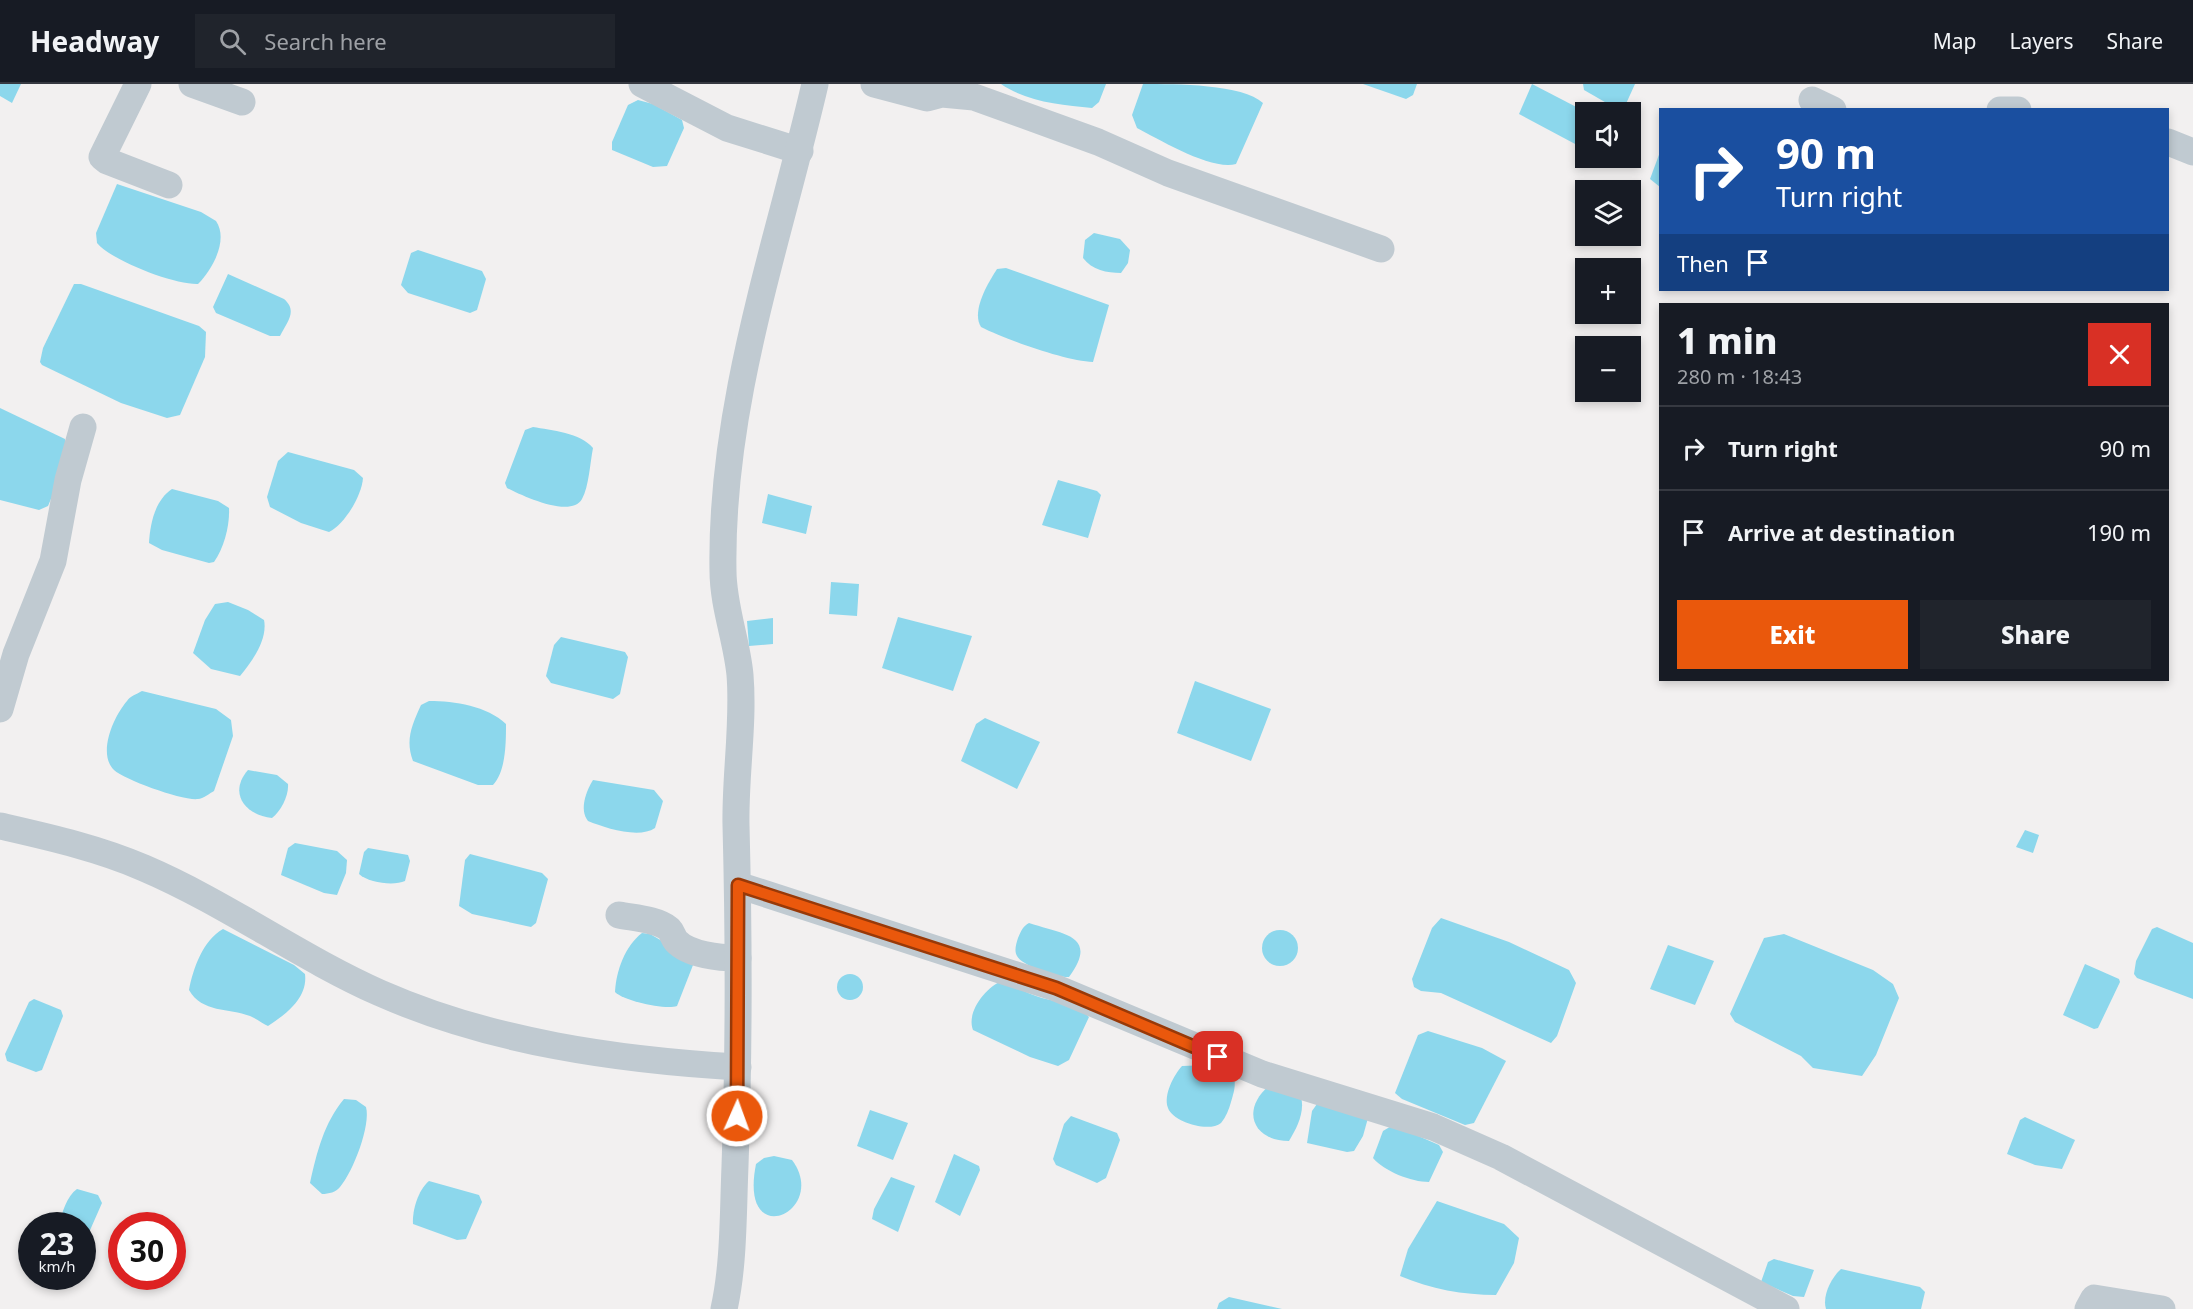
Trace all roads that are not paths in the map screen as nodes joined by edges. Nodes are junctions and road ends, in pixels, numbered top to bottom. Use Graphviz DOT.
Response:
graph roads {
  1 [pos="138,84"];
  2 [pos="192,84"];
  3 [pos="642,84"];
  4 [pos="815,84"];
  5 [pos="874,84"];
  6 [pos="242,102"];
  7 [pos="2169,142"];
  8 [pos="800,151"];
  9 [pos="2193,152"];
  10 [pos="169,185"];
  11 [pos="1381,249"];
  12 [pos="83,427"];
  13 [pos="0,709"];
  14 [pos="0,826"];
  15 [pos="738,885"];
  16 [pos="620,915"];
  17 [pos="738,958"];
  18 [pos="738,1067"];
  19 [pos="724,1309"];
  20 [pos="1786,1309"];
  21 [pos="2088,1309"];
  22 [pos="2162,1309"];
  1 -- 10 [label="street"];
  2 -- 6 [label="street"];
  3 -- 8 [label="street"];
  4 -- 8 [label="street"];
  5 -- 11 [label="street"];
  7 -- 9 [label="street"];
  8 -- 15 [label="street"];
  12 -- 13 [label="street"];
  14 -- 18 [label="street"];
  15 -- 17 [label="street"];
  15 -- 20 [label="street"];
  16 -- 17 [label="street"];
  17 -- 18 [label="street"];
  18 -- 19 [label="street"];
  21 -- 22 [label="street"];
}
